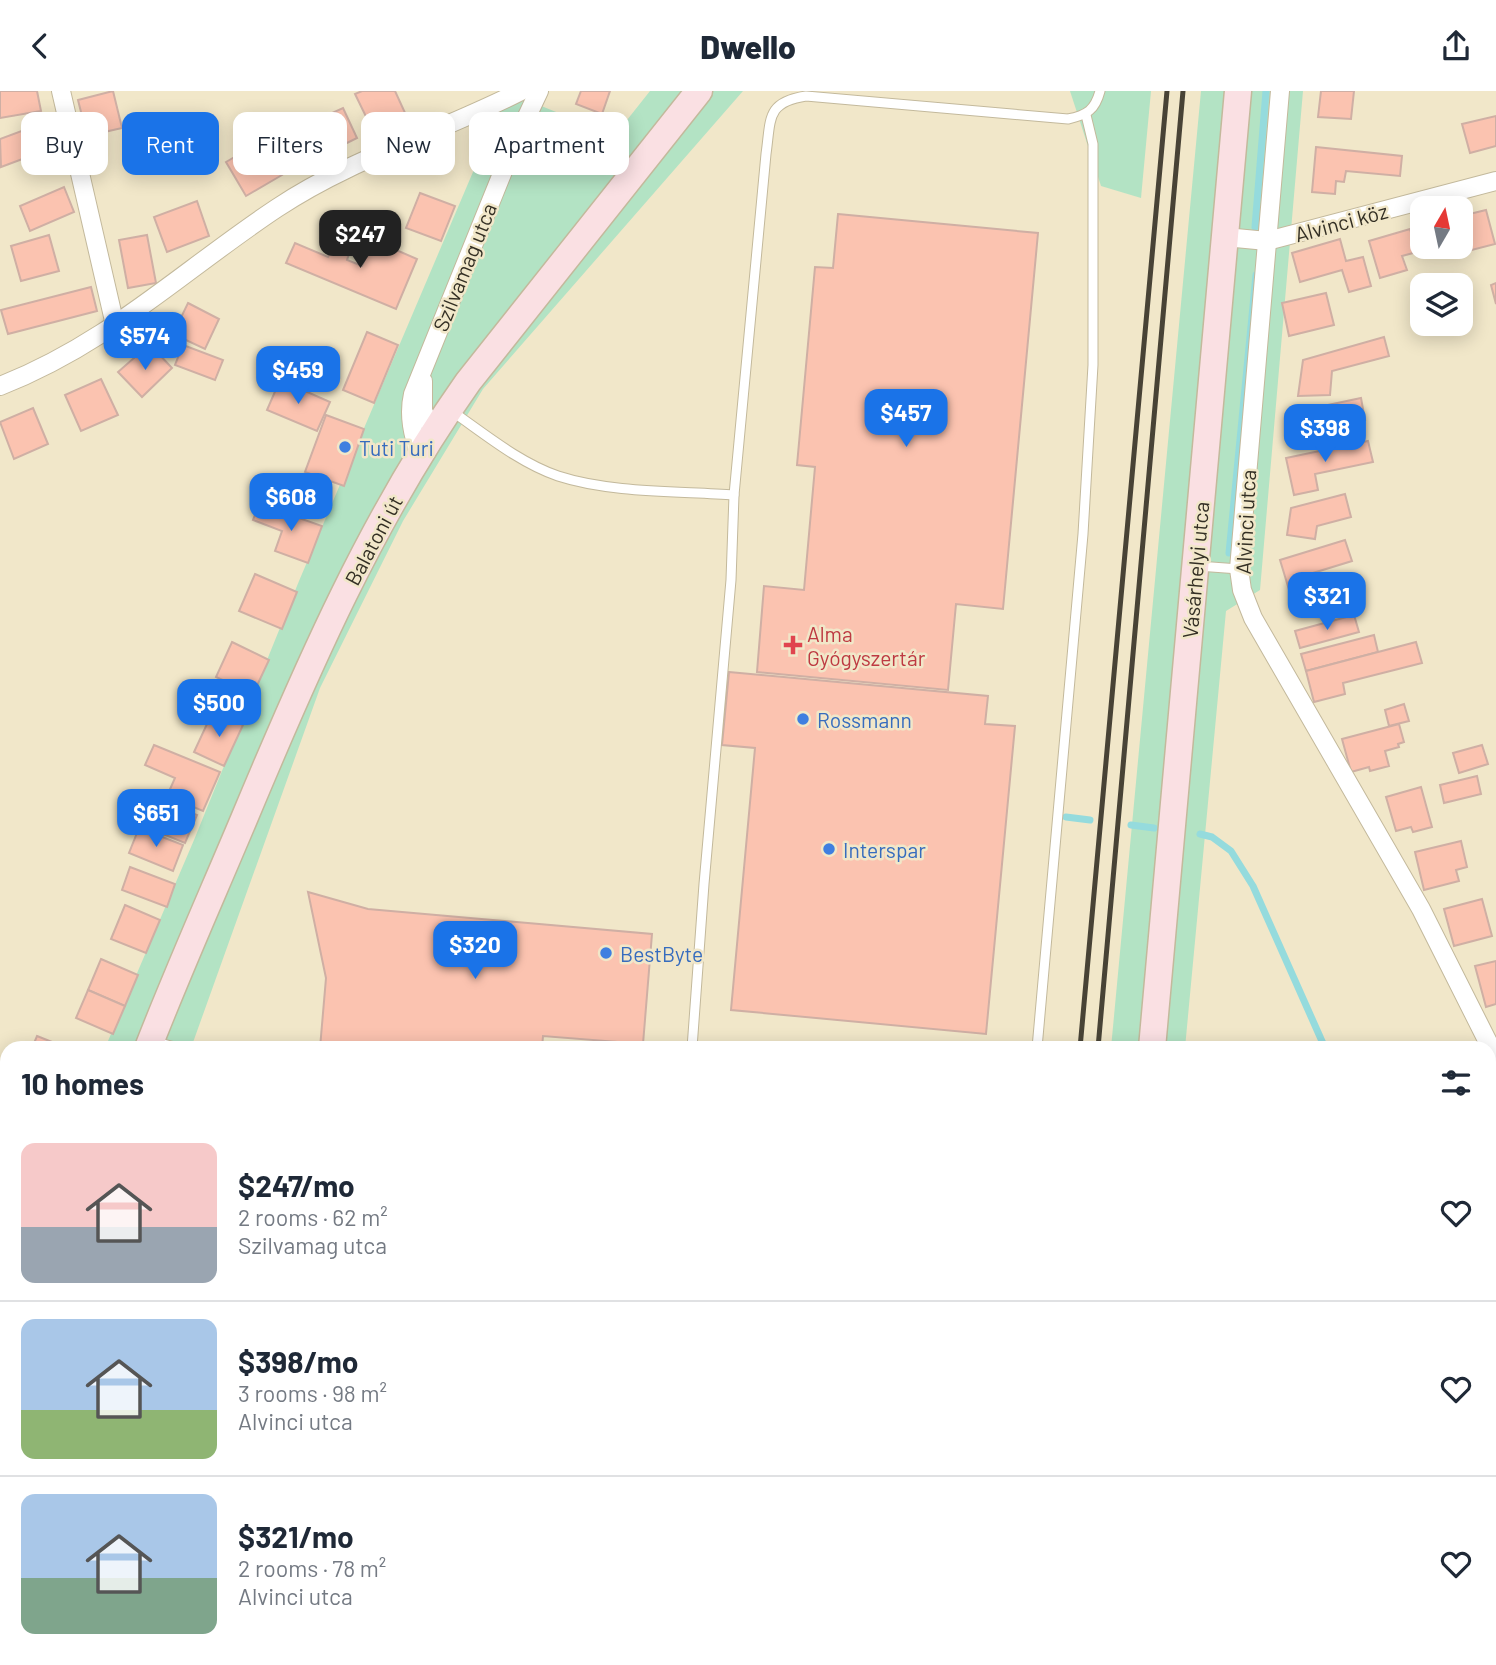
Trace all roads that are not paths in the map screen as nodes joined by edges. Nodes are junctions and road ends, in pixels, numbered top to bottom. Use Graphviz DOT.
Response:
graph roads {
  1 [pos="61,91"];
  2 [pos="522,91"];
  3 [pos="539,91"];
  4 [pos="699,91"];
  5 [pos="1100,91"];
  6 [pos="1238,91"];
  7 [pos="1280,91"];
  8 [pos="1086,115"];
  9 [pos="1496,181"];
  10 [pos="1226,237"];
  11 [pos="1267,241"];
  12 [pos="115,325"];
  13 [pos="424,367"];
  14 [pos="0,386"];
  15 [pos="449,409"];
  16 [pos="433,432"];
  17 [pos="420,456"];
  18 [pos="734,495"];
  19 [pos="1195,565"];
  20 [pos="1238,569"];
  21 [pos="165,1041"];
  22 [pos="693,1041"];
  23 [pos="1038,1041"];
  24 [pos="1153,1041"];
  25 [pos="1487,1041"];
  1 -- 12 [label="street"];
  2 -- 12 [label="street"];
  3 -- 13 [label="street, Szilvamag utca"];
  4 -- 15 [label="main road, Balatoni út"];
  5 -- 8 [label="lane"];
  6 -- 10 [label="main road, Vásárhelyi utca"];
  7 -- 11 [label="street, Alvinci utca"];
  8 -- 18 [label="lane"];
  8 -- 23 [label="lane"];
  9 -- 11 [label="street, Alvinci köz"];
  10 -- 11 [label="street, Alvinci köz"];
  10 -- 19 [label="main road, Vásárhelyi utca"];
  11 -- 20 [label="street, Alvinci utca"];
  12 -- 14 [label="street"];
  13 -- 16 [label="street, Szilvamag utca"];
  13 -- 17 [label="street, Szilvamag utca"];
  15 -- 16 [label="main road, Balatoni út"];
  15 -- 18 [label="lane"];
  16 -- 17 [label="main road, Balatoni út"];
  17 -- 21 [label="main road, Balatoni út"];
  18 -- 22 [label="lane"];
  19 -- 20 [label="lane"];
  19 -- 24 [label="main road, Vásárhelyi utca"];
  20 -- 25 [label="street, Alvinci utca"];
}
